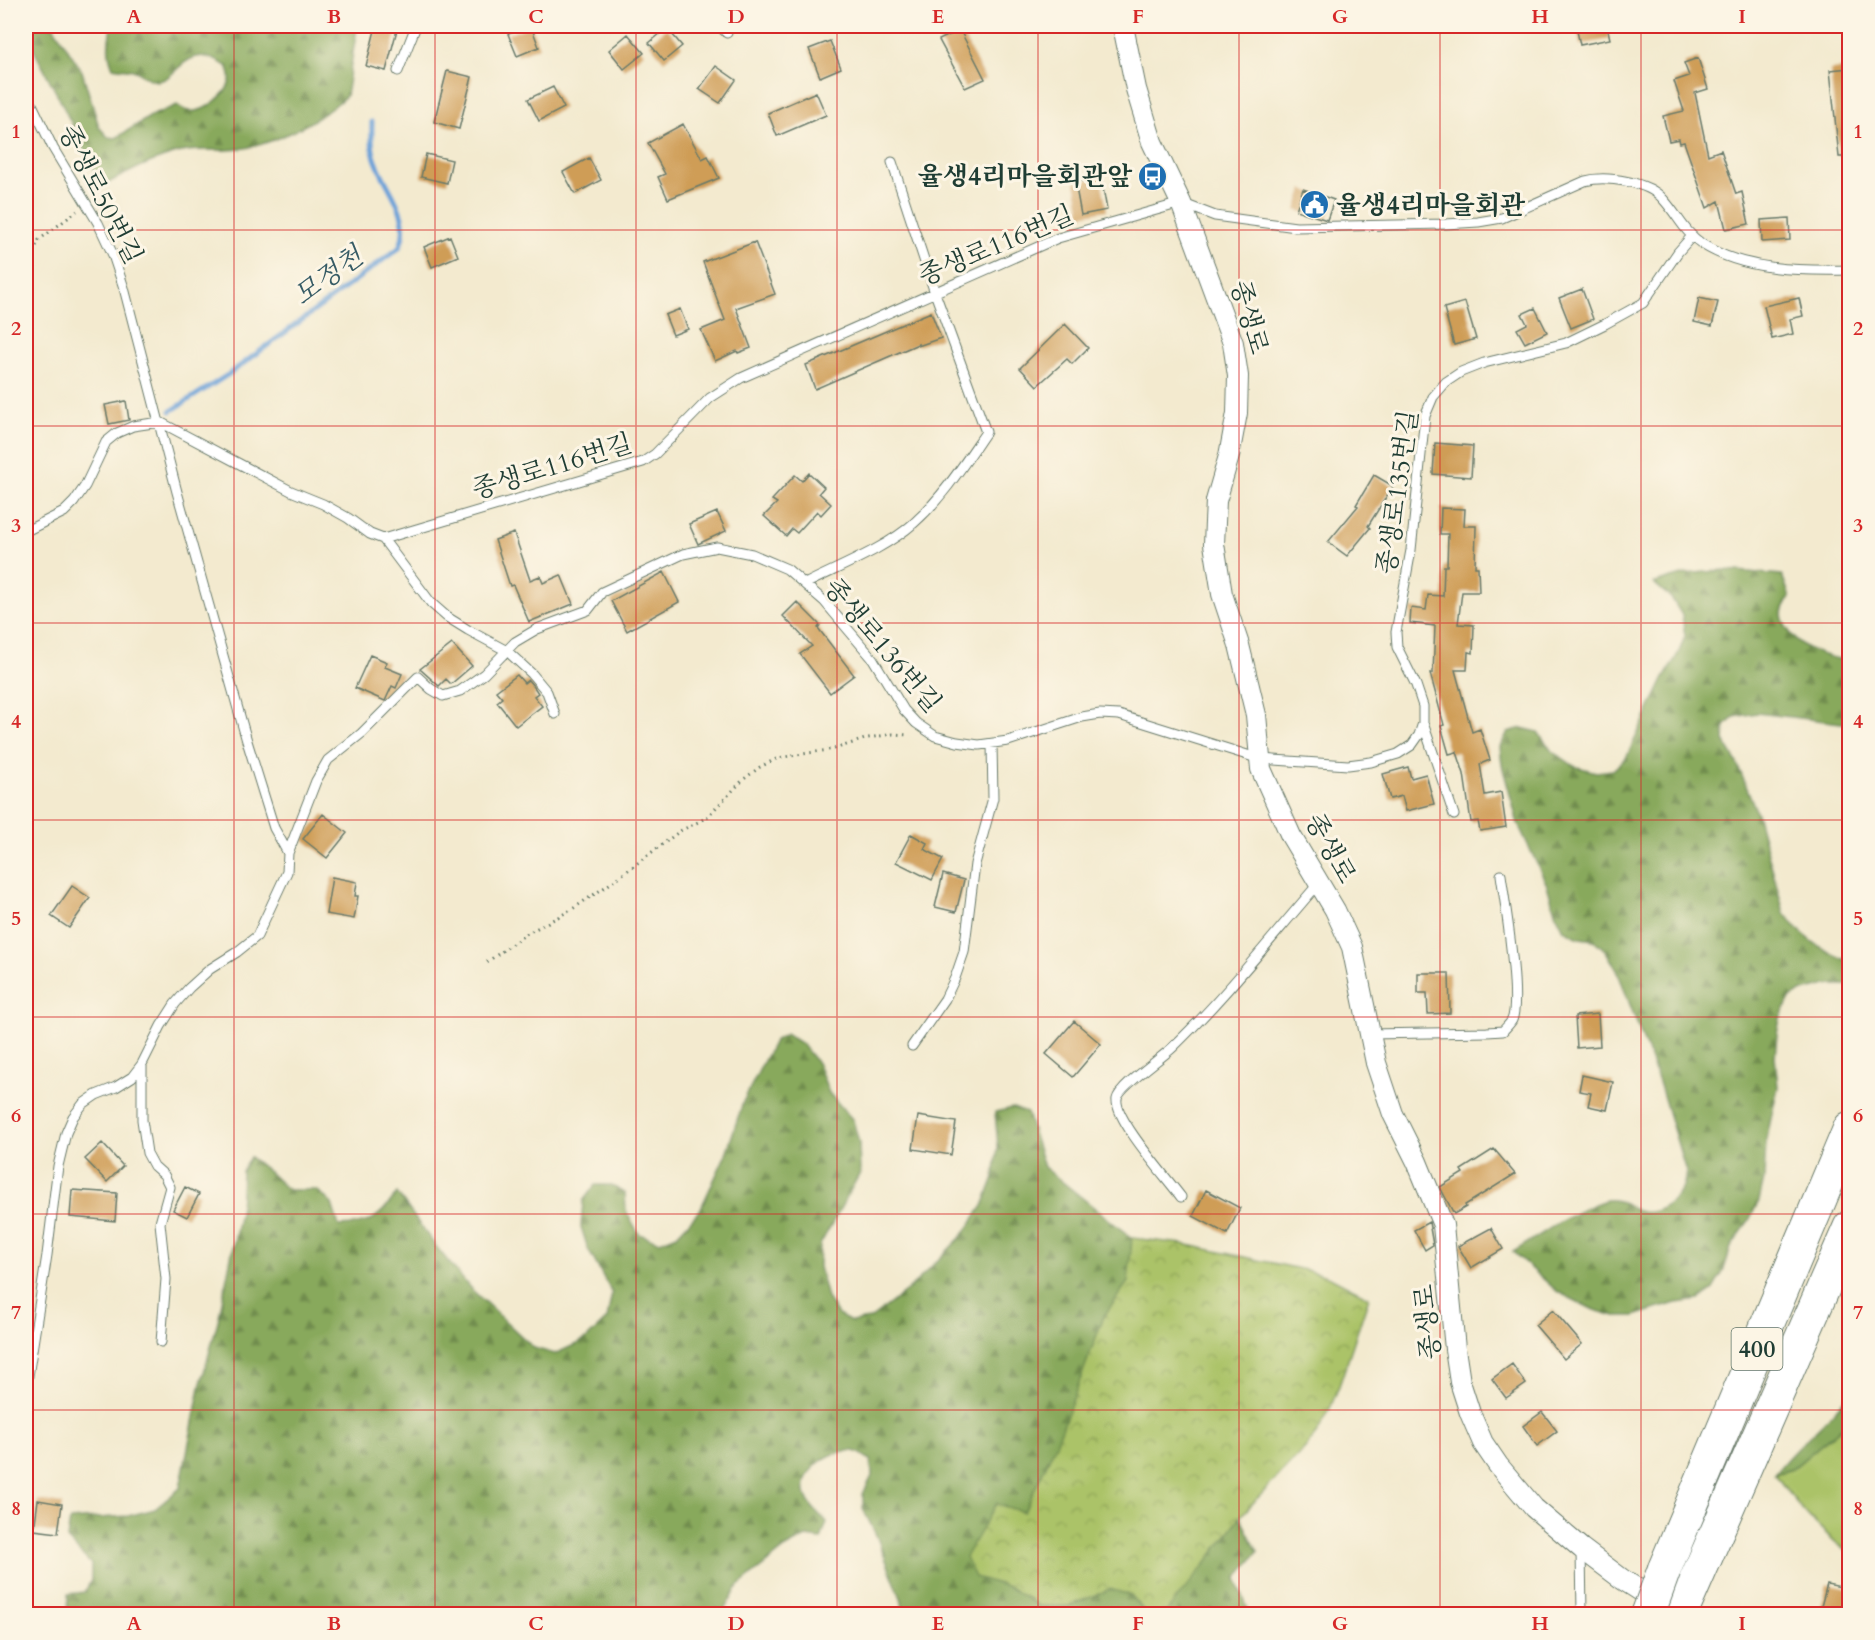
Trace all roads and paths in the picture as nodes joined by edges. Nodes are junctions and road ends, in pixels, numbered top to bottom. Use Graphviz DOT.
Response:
graph roads {
  1 [pos="416,26"];
  2 [pos="719,26"];
  3 [pos="1123,26"];
  4 [pos="727,33"];
  5 [pos="398,71"];
  6 [pos="26,92"];
  7 [pos="892,162"];
  8 [pos="1181,203"];
  9 [pos="86,204"];
  10 [pos="1692,236"];
  11 [pos="26,268"];
  12 [pos="1850,270"];
  13 [pos="935,293"];
  14 [pos="160,422"];
  15 [pos="26,531"];
  16 [pos="383,539"];
  17 [pos="805,584"];
  18 [pos="507,651"];
  19 [pos="555,714"];
  20 [pos="1423,723"];
  21 [pos="935,736"];
  22 [pos="992,744"];
  23 [pos="1260,759"];
  24 [pos="1454,815"];
  25 [pos="288,853"];
  26 [pos="1501,875"];
  27 [pos="1319,883"];
  28 [pos="487,962"];
  29 [pos="1370,1034"];
  30 [pos="912,1046"];
  31 [pos="142,1064"];
  32 [pos="1850,1128"];
  33 [pos="1181,1197"];
  34 [pos="1850,1227"];
  35 [pos="161,1342"];
  36 [pos="26,1389"];
  37 [pos="1581,1548"];
  38 [pos="1582,1614"];
  39 [pos="1647,1614"];
  40 [pos="1677,1614"];
  41 [pos="1681,1614"];
  1 -- 5 [label="lane"];
  2 -- 4 [label="lane"];
  3 -- 8 [label="street, 종생로"];
  6 -- 9 [label="lane, 종생로50번길"];
  7 -- 13 [label="lane"];
  8 -- 10 [label="lane"];
  8 -- 13 [label="lane, 종생로116번길"];
  8 -- 23 [label="street, 종생로"];
  9 -- 11 [label="path"];
  9 -- 14 [label="lane, 종생로50번길"];
  10 -- 12 [label="lane"];
  10 -- 20 [label="lane, 종생로135번길"];
  13 -- 16 [label="lane, 종생로116번길"];
  13 -- 17 [label="lane"];
  14 -- 15 [label="lane"];
  14 -- 16 [label="lane"];
  14 -- 25 [label="lane, 종생로50번길"];
  16 -- 18 [label="lane"];
  17 -- 18 [label="lane, 종생로136번길"];
  17 -- 21 [label="lane, 종생로136번길"];
  18 -- 19 [label="lane"];
  18 -- 25 [label="lane, 종생로136번길"];
  20 -- 23 [label="lane"];
  20 -- 24 [label="lane, 종생로135번길"];
  21 -- 22 [label="lane, 종생로136번길"];
  21 -- 28 [label="path, 종생로136번길"];
  22 -- 23 [label="lane, 종생로136번길"];
  22 -- 30 [label="lane"];
  23 -- 27 [label="street, 종생로"];
  25 -- 31 [label="lane, 종생로136번길"];
  26 -- 29 [label="lane"];
  27 -- 29 [label="street, 종생로"];
  27 -- 33 [label="lane"];
  29 -- 37 [label="street, 종생로"];
  31 -- 35 [label="lane"];
  31 -- 36 [label="lane, 종생로136번길"];
  32 -- 39 [label="highway, 400, bridge"];
  34 -- 41 [label="highway, 400"];
  37 -- 38 [label="lane"];
  37 -- 40 [label="street, 종생로"];
}
